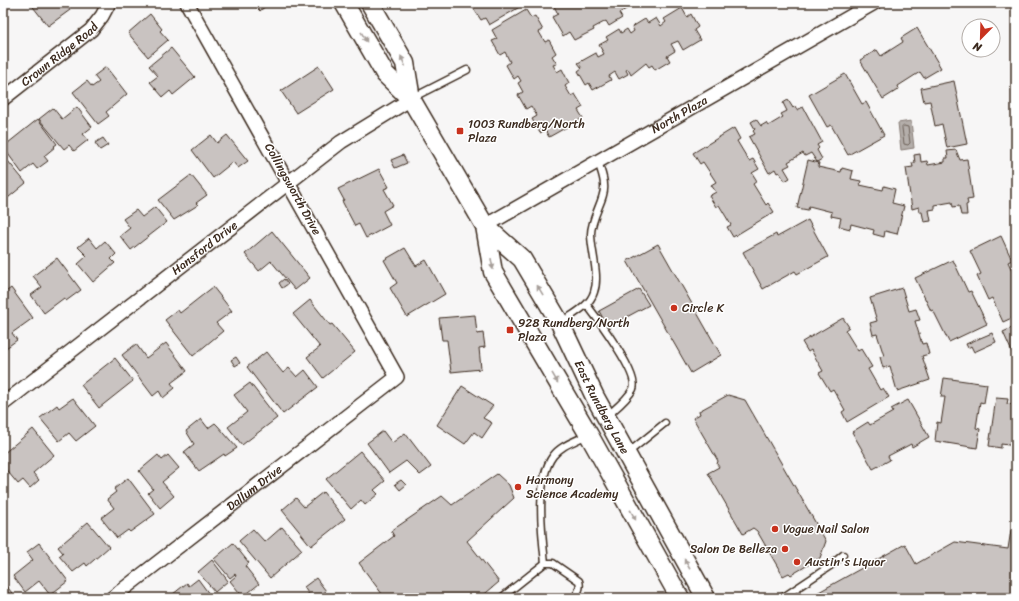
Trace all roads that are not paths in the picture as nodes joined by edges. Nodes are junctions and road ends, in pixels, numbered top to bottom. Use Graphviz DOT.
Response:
graph roads {
  1 [pos="109,3"];
  2 [pos="187,3"];
  3 [pos="344,3"];
  4 [pos="370,3"];
  5 [pos="874,3"];
  6 [pos="467,70"];
  7 [pos="3,99"];
  8 [pos="411,99"];
  9 [pos="598,161"];
  10 [pos="289,183"];
  11 [pos="485,226"];
  12 [pos="587,305"];
  13 [pos="560,323"];
  14 [pos="397,377"];
  15 [pos="3,404"];
  16 [pos="606,417"];
  17 [pos="665,423"];
  18 [pos="589,435"];
  19 [pos="626,454"];
  20 [pos="843,555"];
  21 [pos="545,563"];
  22 [pos="112,598"];
  23 [pos="501,598"];
  24 [pos="574,598"];
  25 [pos="680,598"];
  26 [pos="706,598"];
  27 [pos="782,598"];
  1 -- 7 [label="street, Crown Ridge Road"];
  2 -- 10 [label="street, Collingsworth Drive"];
  3 -- 8 [label="main road, East Rundberg Lane, one-way"];
  8 -- 4 [label="main road, East Rundberg Lane, one-way"];
  5 -- 9 [label="street, North Plaza"];
  6 -- 8 [label="lane"];
  8 -- 10 [label="street, Hansford Drive"];
  8 -- 11 [label="main road, East Rundberg Lane"];
  9 -- 11 [label="street, North Plaza"];
  9 -- 12 [label="lane"];
  10 -- 14 [label="street, Collingsworth Drive"];
  10 -- 15 [label="street, Hansford Drive"];
  13 -- 11 [label="main road, East Rundberg Lane, one-way"];
  11 -- 18 [label="main road, East Rundberg Lane, one-way"];
  12 -- 13 [label="lane"];
  12 -- 16 [label="lane"];
  13 -- 16 [label="main road, East Rundberg Lane"];
  14 -- 22 [label="street, Dallum Drive"];
  16 -- 19 [label="main road, East Rundberg Lane"];
  17 -- 19 [label="lane"];
  18 -- 21 [label="lane"];
  18 -- 25 [label="main road, East Rundberg Lane, one-way"];
  26 -- 19 [label="main road, East Rundberg Lane, one-way"];
  20 -- 27 [label="lane"];
  21 -- 23 [label="lane"];
  21 -- 24 [label="lane"];
}
